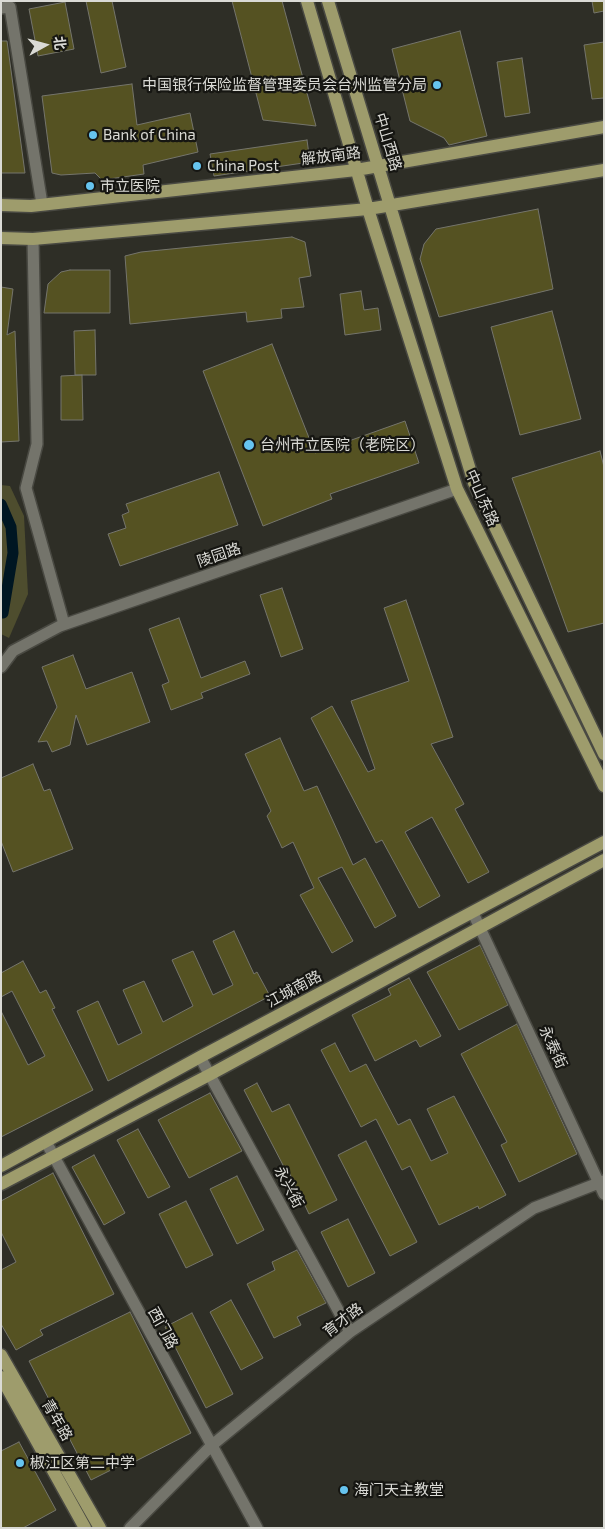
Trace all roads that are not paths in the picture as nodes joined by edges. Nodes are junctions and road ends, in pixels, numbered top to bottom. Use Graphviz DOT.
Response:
graph roads {
  1 [pos="306,1"];
  2 [pos="328,1"];
  3 [pos="1,8"];
  4 [pos="604,128"];
  5 [pos="378,166"];
  6 [pos="356,170"];
  7 [pos="604,170"];
  8 [pos="42,204"];
  9 [pos="1,205"];
  10 [pos="390,206"];
  11 [pos="368,209"];
  12 [pos="1,238"];
  13 [pos="33,239"];
  14 [pos="458,489"];
  15 [pos="64,624"];
  16 [pos="1,667"];
  17 [pos="604,754"];
  18 [pos="604,786"];
  19 [pos="604,842"];
  20 [pos="604,860"];
  21 [pos="473,913"];
  22 [pos="481,927"];
  23 [pos="200,1056"];
  24 [pos="211,1074"];
  25 [pos="46,1142"];
  26 [pos="52,1157"];
  27 [pos="1,1166"];
  28 [pos="602,1182"];
  29 [pos="1,1184"];
  30 [pos="604,1194"];
  31 [pos="350,1332"];
  32 [pos="1,1355"];
  33 [pos="1,1377"];
  34 [pos="210,1446"];
  35 [pos="86,1528"];
  36 [pos="100,1528"];
  37 [pos="130,1528"];
  38 [pos="257,1528"];
  1 -- 6 [label="main road"];
  2 -- 5 [label="main road, 中山西路"];
  3 -- 8 [label="street"];
  4 -- 5 [label="main road, 解放南路"];
  5 -- 6 [label="main road, 解放南路"];
  5 -- 10 [label="main road, 中山西路"];
  6 -- 8 [label="main road, 解放南路"];
  6 -- 11 [label="main road"];
  7 -- 10 [label="main road"];
  8 -- 9 [label="main road, 解放南路"];
  10 -- 11 [label="main road"];
  10 -- 17 [label="main road, 中山东路"];
  11 -- 13 [label="main road"];
  11 -- 14 [label="main road, 中山东路"];
  12 -- 13 [label="main road"];
  13 -- 15 [label="street"];
  14 -- 15 [label="street, 陵园路"];
  14 -- 18 [label="main road, 中山东路"];
  15 -- 16 [label="street, 陵园路"];
  19 -- 21 [label="main road, 江城南路"];
  20 -- 22 [label="main road"];
  21 -- 22 [label="street, 永泰街"];
  21 -- 23 [label="main road, 江城南路"];
  22 -- 24 [label="main road"];
  22 -- 28 [label="street, 永泰街"];
  23 -- 24 [label="street, 永兴街"];
  23 -- 25 [label="main road, 江城南路"];
  24 -- 26 [label="main road"];
  24 -- 31 [label="street, 永兴街"];
  25 -- 26 [label="street, 西门路"];
  25 -- 27 [label="main road, 江城南路"];
  26 -- 29 [label="main road"];
  26 -- 34 [label="street, 西门路"];
  28 -- 30 [label="street, 永泰街"];
  28 -- 31 [label="street, 育才路"];
  31 -- 34 [label="street, 育才路"];
  32 -- 36 [label="main road, 青年路"];
  33 -- 35 [label="main road"];
  34 -- 37 [label="street, 育才路"];
  34 -- 38 [label="street, 西门路"];
}
